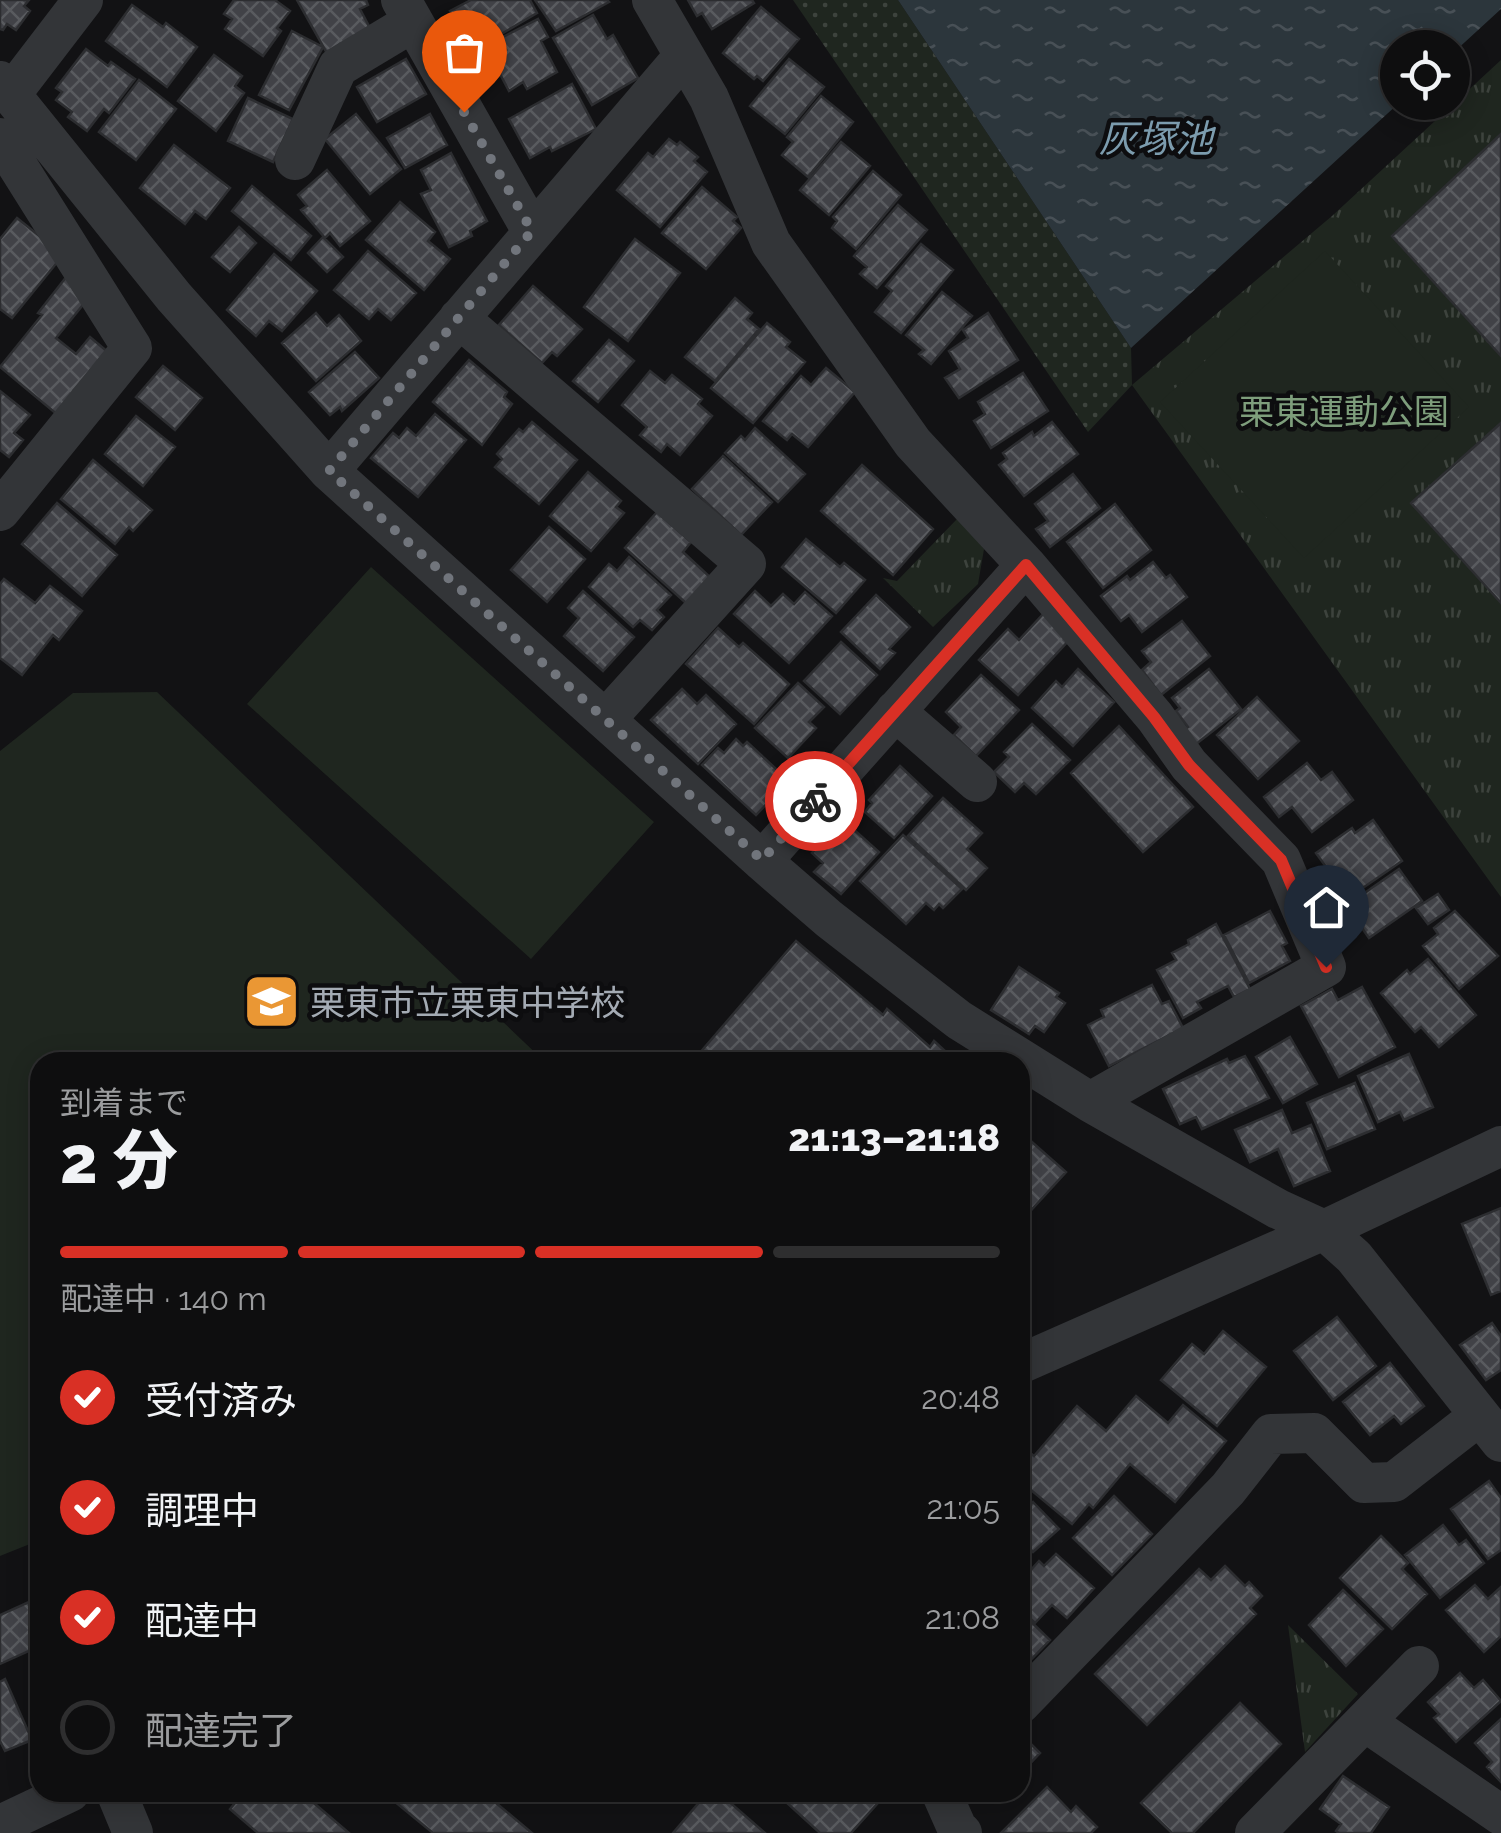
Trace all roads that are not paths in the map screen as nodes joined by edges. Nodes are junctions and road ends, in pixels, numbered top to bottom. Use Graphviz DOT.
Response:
graph roads {
  1 [pos="83,0"];
  2 [pos="652,0"];
  3 [pos="407,11"];
  4 [pos="684,57"];
  5 [pos="6,88"];
  6 [pos="0,138"];
  7 [pos="295,160"];
  8 [pos="11,186"];
  9 [pos="532,231"];
  10 [pos="459,318"];
  11 [pos="329,471"];
  12 [pos="0,511"];
  13 [pos="1026,565"];
  14 [pos="895,711"];
  15 [pos="606,719"];
  16 [pos="977,782"];
  17 [pos="762,860"];
  18 [pos="1010,1052"];
  19 [pos="1030,1064"];
  20 [pos="1090,1102"];
  21 [pos="1499,1150"];
  22 [pos="1324,1230"];
  23 [pos="1030,1360"];
  24 [pos="1490,1429"];
  25 [pos="1420,1666"];
  26 [pos="1030,1694"];
  27 [pos="1367,1723"];
  28 [pos="49,1802"];
  29 [pos="120,1802"];
  30 [pos="945,1802"];
  31 [pos="1501,1815"];
  32 [pos="0,1825"];
  33 [pos="1274,1827"];
  34 [pos="133,1833"];
  35 [pos="962,1833"];
  1 -- 5 [label="street"];
  2 -- 4 [label="street"];
  3 -- 7 [label="street"];
  3 -- 9 [label="street"];
  4 -- 9 [label="street"];
  4 -- 13 [label="street"];
  5 -- 11 [label="street"];
  6 -- 8 [label="street"];
  8 -- 12 [label="street"];
  9 -- 10 [label="street"];
  10 -- 11 [label="street"];
  10 -- 15 [label="street"];
  11 -- 15 [label="street"];
  13 -- 14 [label="street"];
  13 -- 20 [label="street"];
  14 -- 16 [label="street"];
  14 -- 17 [label="street"];
  15 -- 17 [label="street"];
  17 -- 18 [label="street"];
  19 -- 20 [label="street"];
  20 -- 22 [label="street"];
  21 -- 22 [label="street"];
  22 -- 23 [label="street"];
  22 -- 24 [label="street"];
  24 -- 26 [label="street"];
  25 -- 27 [label="street"];
  27 -- 31 [label="street"];
  27 -- 33 [label="street"];
  28 -- 32 [label="street"];
  29 -- 34 [label="street"];
  30 -- 35 [label="street"];
}
